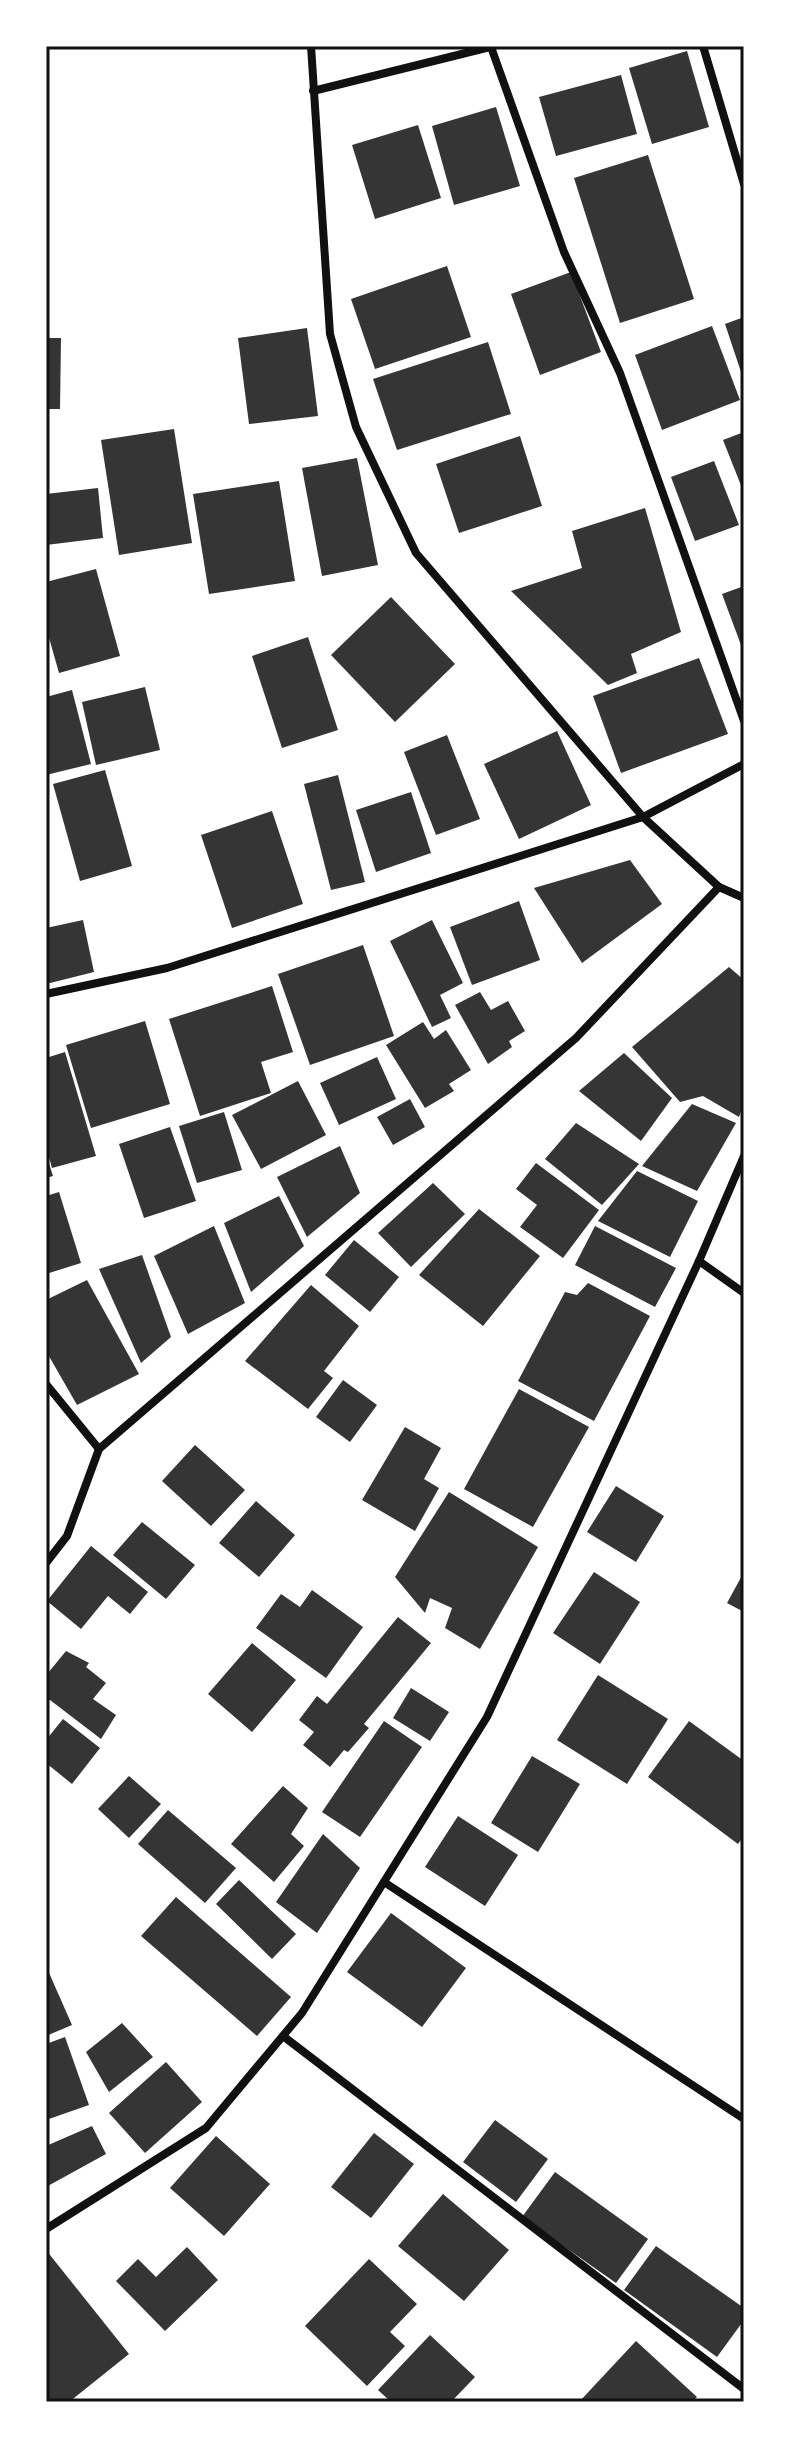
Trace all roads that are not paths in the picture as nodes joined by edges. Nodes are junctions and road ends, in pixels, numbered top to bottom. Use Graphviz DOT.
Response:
graph roads {
  1 [pos="311,46"];
  2 [pos="493,46"];
  3 [pos="703,46"];
  4 [pos="313,91"];
  5 [pos="744,184"];
  6 [pos="744,721"];
  7 [pos="744,764"];
  8 [pos="643,817"];
  9 [pos="719,887"];
  10 [pos="744,898"];
  11 [pos="46,994"];
  12 [pos="744,1156"];
  13 [pos="699,1261"];
  14 [pos="744,1293"];
  15 [pos="46,1384"];
  16 [pos="99,1449"];
  17 [pos="46,1563"];
  18 [pos="384,1882"];
  19 [pos="283,2036"];
  20 [pos="744,2119"];
  21 [pos="46,2229"];
  22 [pos="744,2389"];
  1 -- 4 [label="street"];
  2 -- 4 [label="street"];
  2 -- 6 [label="street"];
  3 -- 5 [label="street"];
  4 -- 8 [label="street"];
  7 -- 8 [label="street"];
  8 -- 9 [label="street"];
  8 -- 11 [label="street"];
  9 -- 10 [label="street"];
  9 -- 16 [label="street"];
  12 -- 13 [label="street"];
  13 -- 14 [label="street"];
  13 -- 18 [label="street"];
  15 -- 16 [label="street"];
  16 -- 17 [label="street"];
  18 -- 19 [label="street"];
  18 -- 20 [label="street"];
  19 -- 21 [label="street"];
  19 -- 22 [label="street"];
}
